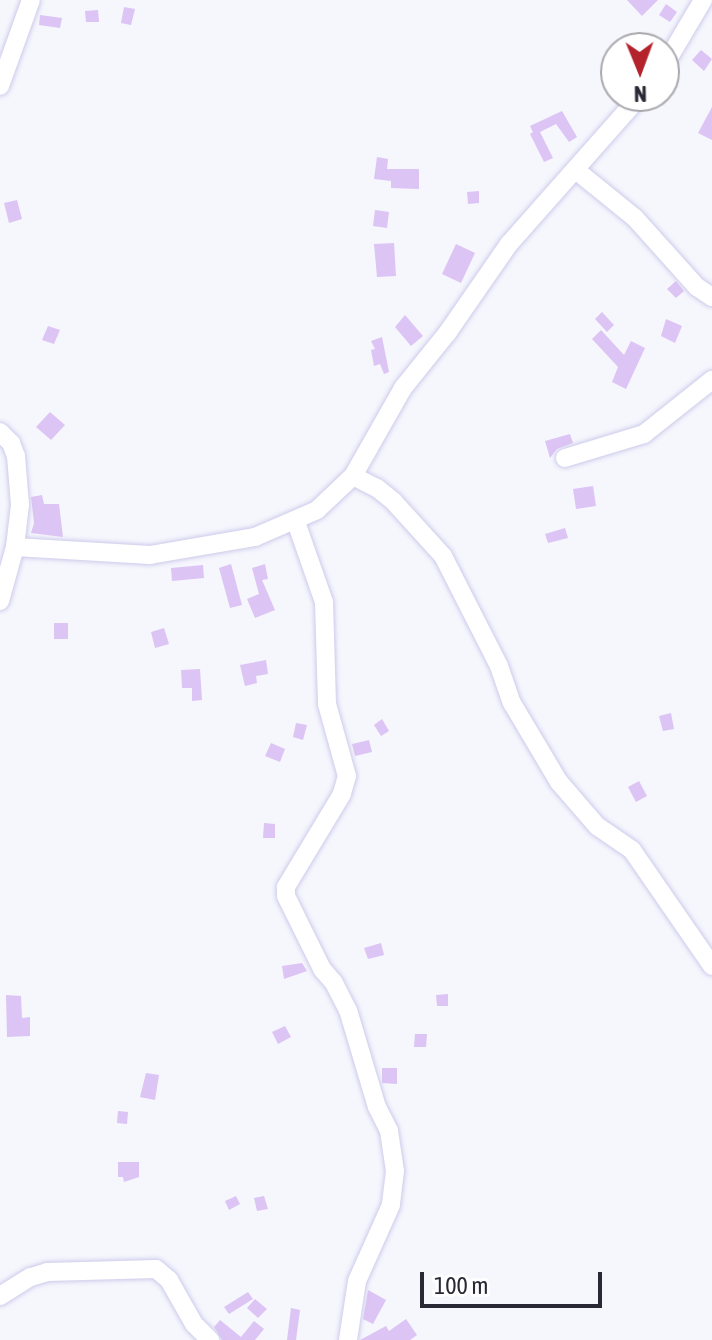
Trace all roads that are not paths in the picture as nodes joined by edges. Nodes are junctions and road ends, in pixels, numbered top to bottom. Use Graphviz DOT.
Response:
graph roads {
  1 [pos="31,0"];
  2 [pos="703,0"];
  3 [pos="680,39"];
  4 [pos="0,86"];
  5 [pos="627,112"];
  6 [pos="577,171"];
  7 [pos="712,297"];
  8 [pos="712,380"];
  9 [pos="0,432"];
  10 [pos="565,458"];
  11 [pos="353,476"];
  12 [pos="296,522"];
  13 [pos="15,547"];
  14 [pos="0,601"];
  15 [pos="712,966"];
  16 [pos="0,1296"];
  17 [pos="210,1340"];
  18 [pos="348,1340"];
  1 -- 4 [label="street"];
  2 -- 3 [label="street"];
  5 -- 6 [label="street"];
  6 -- 7 [label="street"];
  6 -- 11 [label="street"];
  8 -- 10 [label="street"];
  9 -- 13 [label="street"];
  11 -- 12 [label="street"];
  11 -- 15 [label="street"];
  12 -- 13 [label="street"];
  12 -- 18 [label="street"];
  13 -- 14 [label="street"];
  16 -- 17 [label="street"];
}
